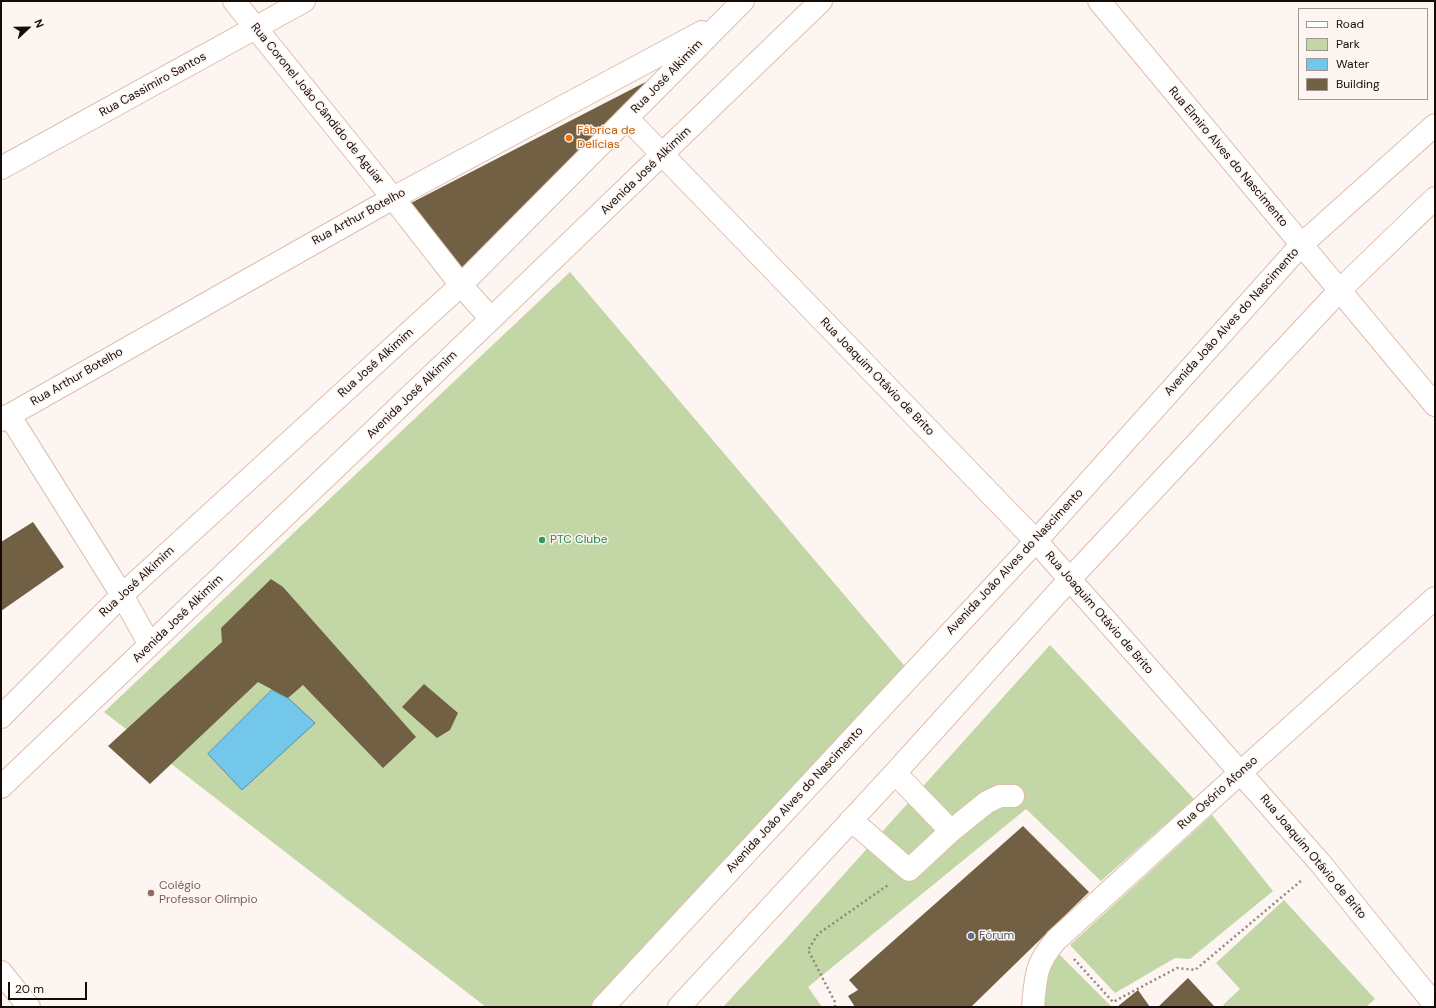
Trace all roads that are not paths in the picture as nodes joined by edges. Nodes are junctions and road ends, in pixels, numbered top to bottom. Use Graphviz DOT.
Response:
graph roads {
  1 [pos="234,1"];
  2 [pos="304,1"];
  3 [pos="743,1"];
  4 [pos="821,1"];
  5 [pos="1099,1"];
  6 [pos="721,22"];
  7 [pos="256,28"];
  8 [pos="627,118"];
  9 [pos="1435,125"];
  10 [pos="663,154"];
  11 [pos="1,168"];
  12 [pos="393,198"];
  13 [pos="1435,198"];
  14 [pos="1301,245"];
  15 [pos="461,285"];
  16 [pos="1340,290"];
  17 [pos="492,319"];
  18 [pos="1435,404"];
  19 [pos="5,418"];
  20 [pos="1036,541"];
  21 [pos="1069,580"];
  22 [pos="122,595"];
  23 [pos="1435,598"];
  24 [pos="150,644"];
  25 [pos="1,717"];
  26 [pos="1241,772"];
  27 [pos="895,773"];
  28 [pos="1,787"];
  29 [pos="1013,796"];
  30 [pos="851,820"];
  31 [pos="951,831"];
  32 [pos="1,972"];
  33 [pos="1430,1001"];
  34 [pos="29,1007"];
  35 [pos="603,1007"];
  36 [pos="679,1007"];
  37 [pos="1033,1007"];
  1 -- 7 [label="street, Rua Coronel João Cândido de Aguiar"];
  2 -- 7 [label="street, Rua Cassimiro Santos"];
  3 -- 6 [label="street, Rua José Alkimim"];
  4 -- 10 [label="street, Avenida José Alkimim"];
  5 -- 14 [label="street, Rua Elmiro Alves do Nascimento"];
  6 -- 8 [label="street, Rua José Alkimim"];
  6 -- 12 [label="street, Rua Arthur Botelho"];
  7 -- 11 [label="street, Rua Cassimiro Santos"];
  7 -- 12 [label="street, Rua Coronel João Cândido de Aguiar"];
  8 -- 10 [label="street, Rua Joaquim Otávio de Brito"];
  8 -- 15 [label="street, Rua José Alkimim"];
  9 -- 14 [label="street, Avenida João Alves do Nascimento"];
  10 -- 17 [label="street, Avenida José Alkimim"];
  10 -- 20 [label="street, Rua Joaquim Otávio de Brito"];
  12 -- 15 [label="street, Rua Coronel João Cândido de Aguiar"];
  12 -- 19 [label="street, Rua Arthur Botelho"];
  13 -- 16 [label="street"];
  14 -- 16 [label="street, Rua Elmiro Alves do Nascimento"];
  14 -- 20 [label="street, Avenida João Alves do Nascimento"];
  15 -- 17 [label="street, Rua Coronel João Cândido de Aguiar"];
  15 -- 22 [label="street, Rua José Alkimim"];
  16 -- 18 [label="street, Rua Elmiro Alves do Nascimento"];
  16 -- 21 [label="street"];
  17 -- 24 [label="street, Avenida José Alkimim"];
  19 -- 22 [label="street"];
  20 -- 21 [label="street, Rua Joaquim Otávio de Brito"];
  20 -- 35 [label="street, Avenida João Alves do Nascimento"];
  21 -- 26 [label="street, Rua Joaquim Otávio de Brito"];
  21 -- 27 [label="street"];
  22 -- 24 [label="street"];
  22 -- 25 [label="street, Rua José Alkimim"];
  23 -- 26 [label="street, Rua Osório Afonso"];
  24 -- 28 [label="street, Avenida José Alkimim"];
  26 -- 33 [label="street, Rua Joaquim Otávio de Brito"];
  26 -- 37 [label="street, Rua Osório Afonso"];
  27 -- 30 [label="street"];
  27 -- 31 [label="street"];
  29 -- 31 [label="street"];
  30 -- 31 [label="street"];
  30 -- 36 [label="street"];
  32 -- 34 [label="street"];
}
